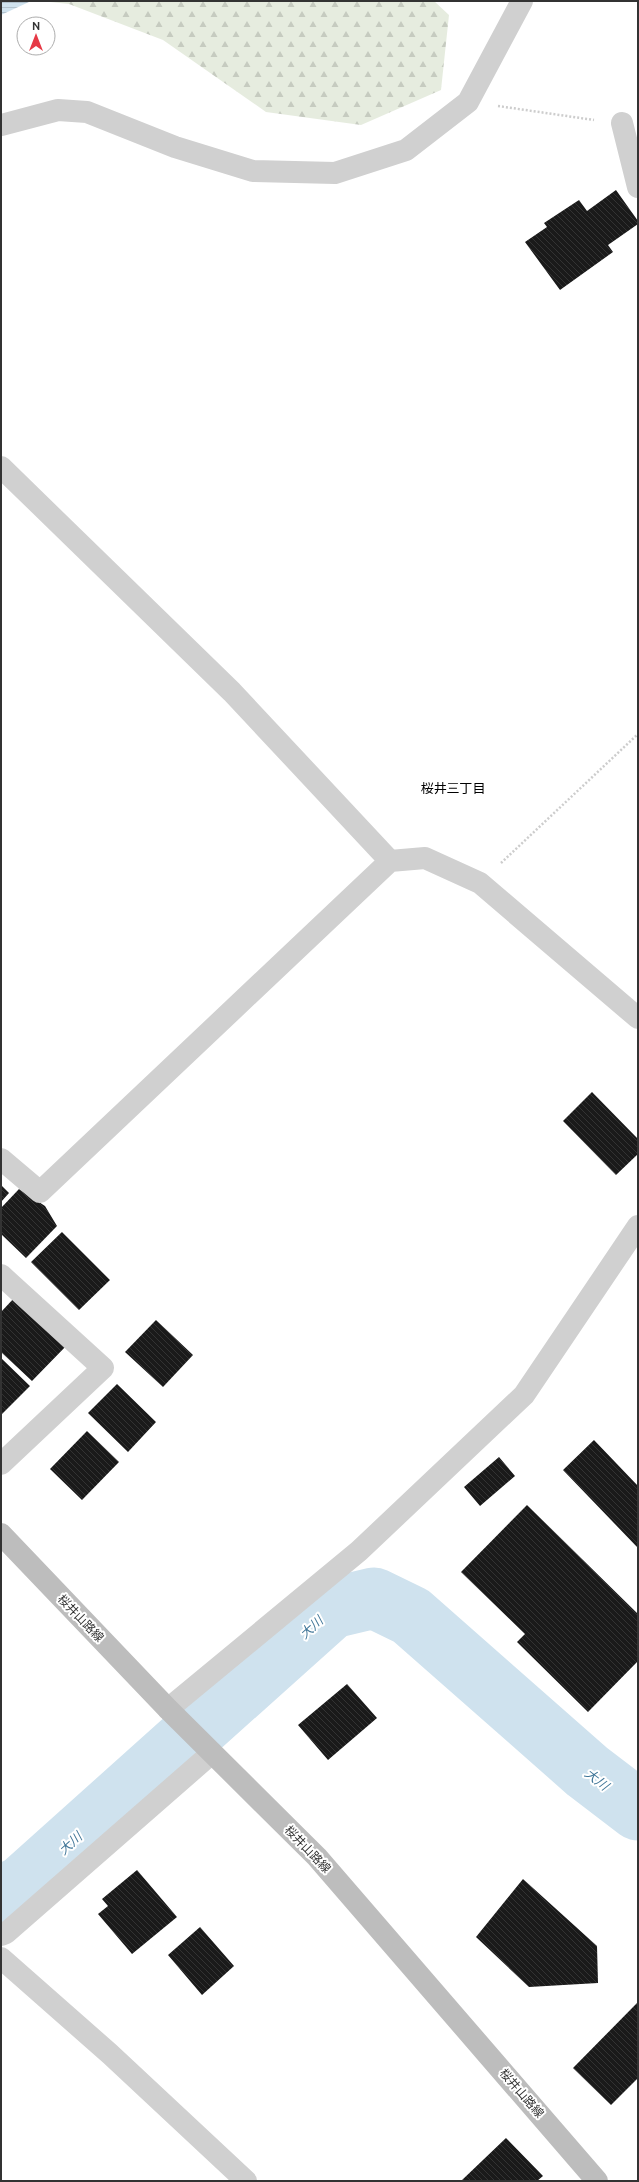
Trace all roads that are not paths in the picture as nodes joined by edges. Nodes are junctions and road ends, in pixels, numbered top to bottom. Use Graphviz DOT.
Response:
graph roads {
  1 [pos="522,1"];
  2 [pos="622,123"];
  3 [pos="1,125"];
  4 [pos="638,187"];
  5 [pos="1,466"];
  6 [pos="390,861"];
  7 [pos="638,1018"];
  8 [pos="1,1159"];
  9 [pos="638,1226"];
  10 [pos="1,1275"];
  11 [pos="1,1464"];
  12 [pos="1,1534"];
  13 [pos="168,1709"];
  14 [pos="212,1753"];
  15 [pos="1,1935"];
  16 [pos="1,1958"];
  17 [pos="246,2181"];
  18 [pos="597,2181"];
  1 -- 3 [label="street"];
  2 -- 4 [label="street"];
  5 -- 6 [label="street"];
  6 -- 7 [label="street"];
  6 -- 8 [label="street"];
  9 -- 13 [label="street"];
  10 -- 11 [label="street"];
  12 -- 13 [label="main road, 桜井山路線"];
  13 -- 14 [label="main road, 桜井山路線"];
  14 -- 15 [label="street"];
  14 -- 18 [label="main road, 桜井山路線"];
  16 -- 17 [label="street"];
}
